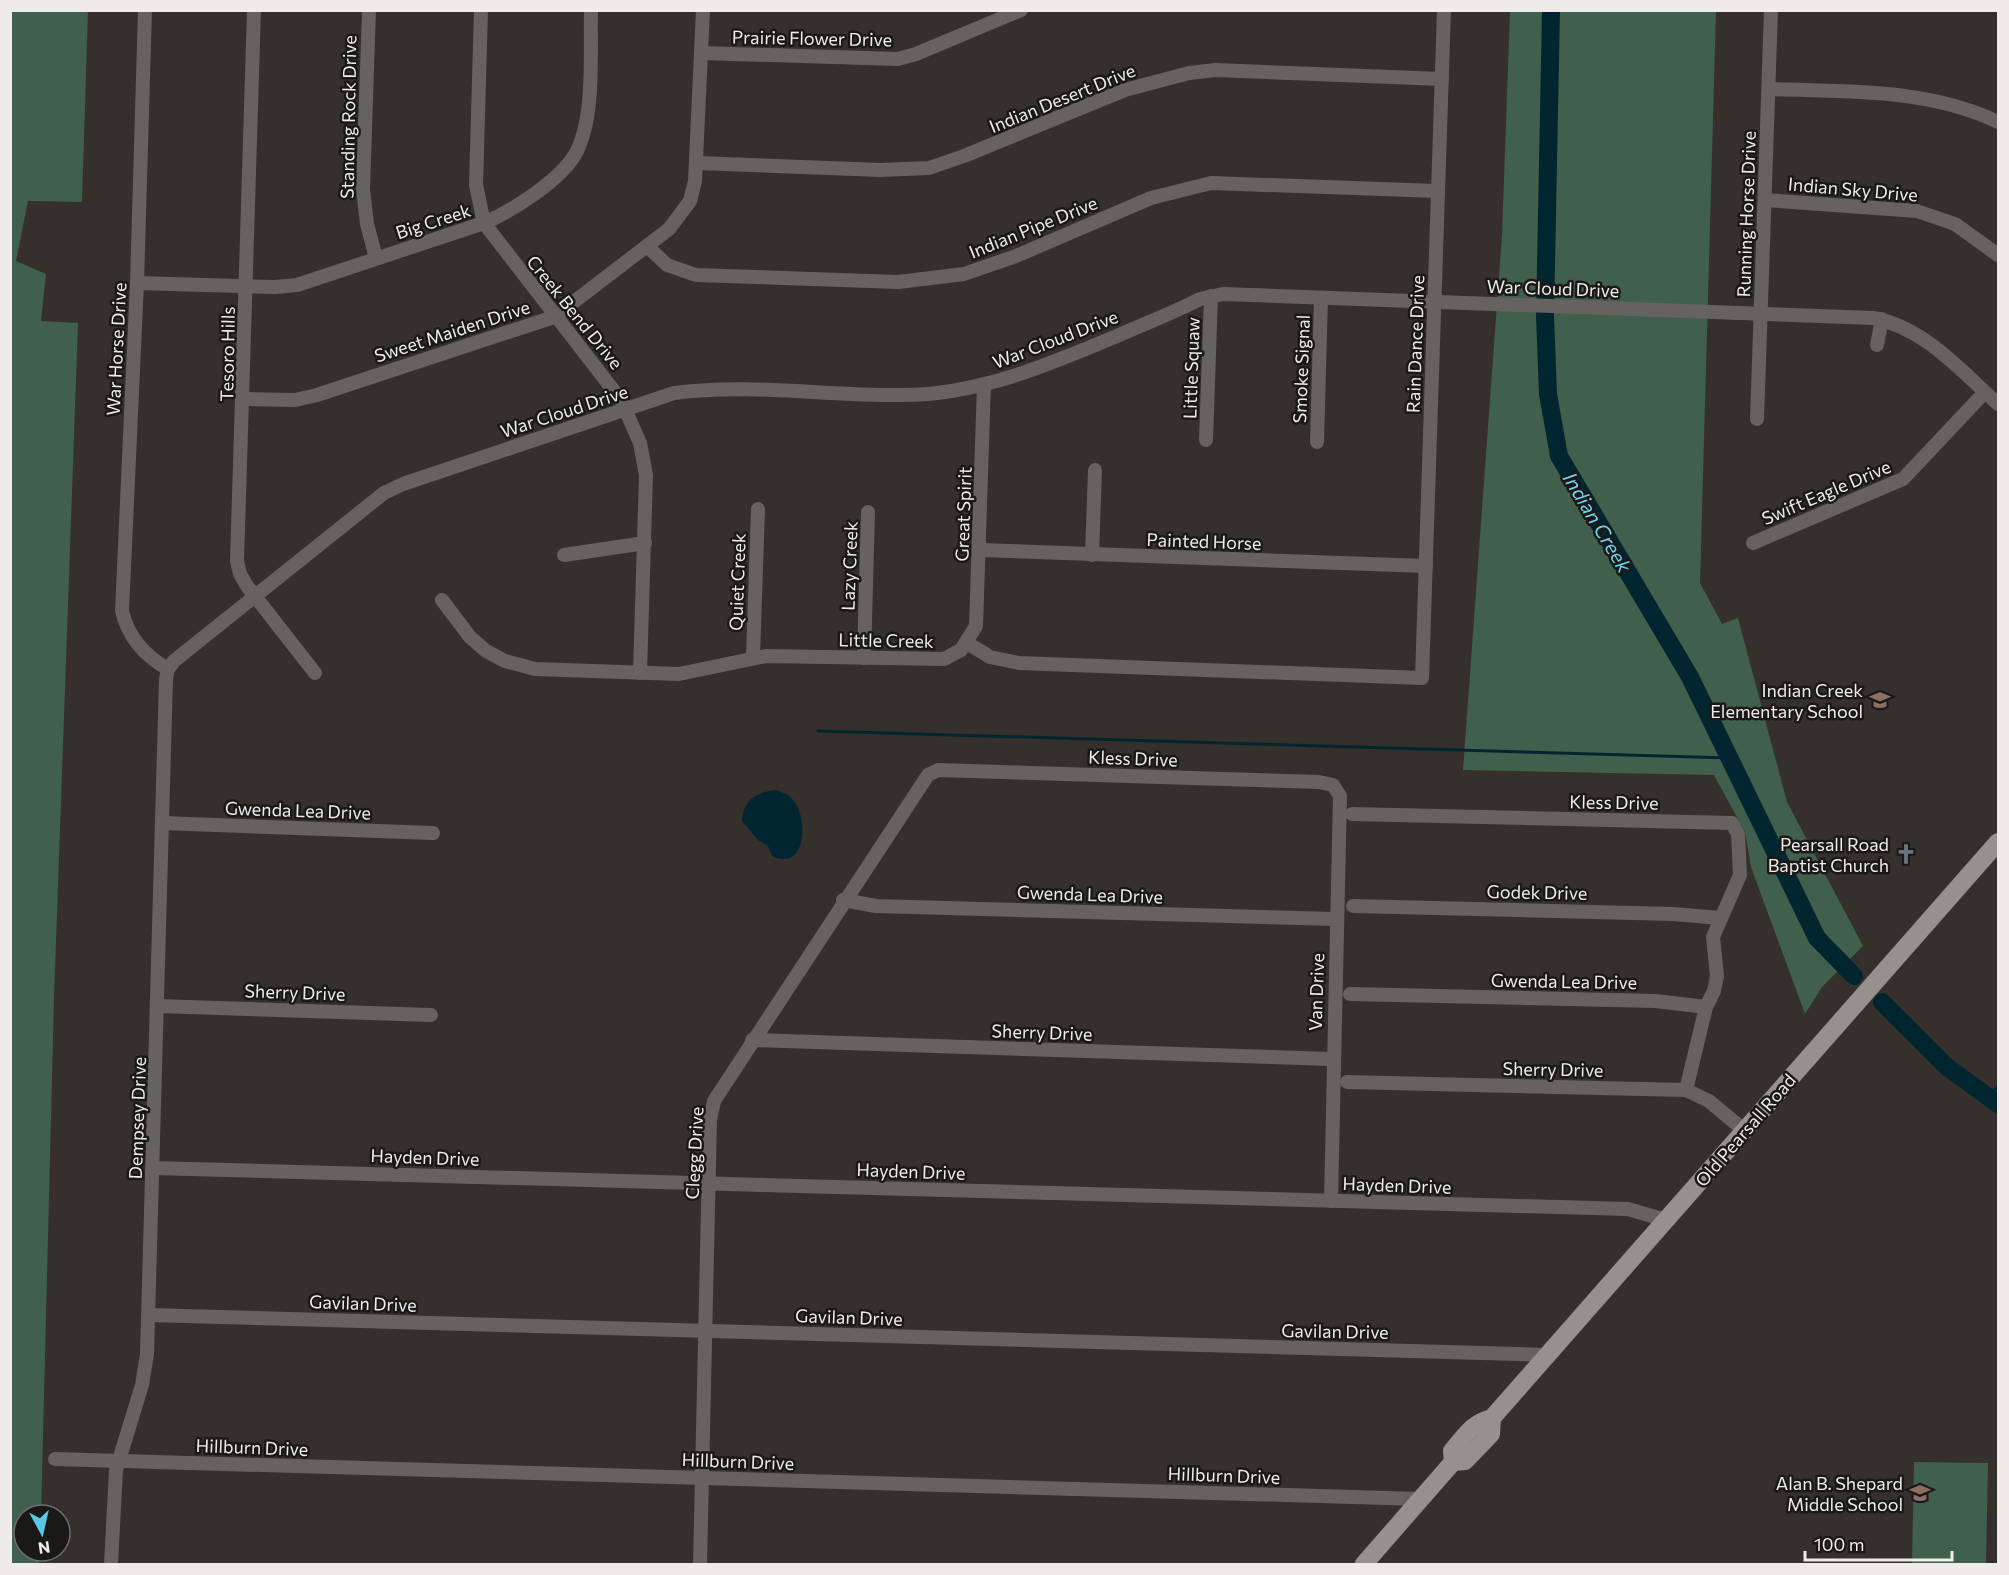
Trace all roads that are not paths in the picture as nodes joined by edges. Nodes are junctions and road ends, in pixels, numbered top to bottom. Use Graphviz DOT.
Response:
graph roads {
  1 [pos="145,10"];
  2 [pos="254,10"];
  3 [pos="369,10"];
  4 [pos="482,10"];
  5 [pos="591,10"];
  6 [pos="703,10"];
  7 [pos="1021,10"];
  8 [pos="1444,10"];
  9 [pos="1771,10"];
  10 [pos="701,53"];
  11 [pos="1442,79"];
  12 [pos="1769,89"];
  13 [pos="1998,122"];
  14 [pos="698,163"];
  15 [pos="1437,191"];
  16 [pos="1765,200"];
  17 [pos="484,223"];
  18 [pos="647,246"];
  19 [pos="1998,255"];
  20 [pos="376,258"];
  21 [pos="137,283"];
  22 [pos="246,286"];
  23 [pos="1211,296"];
  24 [pos="1321,298"];
  25 [pos="1434,303"];
  26 [pos="1761,312"];
  27 [pos="554,317"];
  28 [pos="1882,320"];
  29 [pos="1877,345"];
  30 [pos="984,384"];
  31 [pos="1985,392"];
  32 [pos="244,399"];
  33 [pos="1998,404"];
  34 [pos="626,410"];
  35 [pos="1757,418"];
  36 [pos="1206,440"];
  37 [pos="1317,442"];
  38 [pos="1095,470"];
  39 [pos="758,508"];
  40 [pos="868,512"];
  41 [pos="645,543"];
  42 [pos="1752,543"];
  43 [pos="980,550"];
  44 [pos="564,555"];
  45 [pos="1092,555"];
  46 [pos="1426,566"];
  47 [pos="256,596"];
  48 [pos="442,600"];
  49 [pos="967,643"];
  50 [pos="753,657"];
  51 [pos="864,658"];
  52 [pos="168,669"];
  53 [pos="315,673"];
  54 [pos="640,673"];
  55 [pos="931,773"];
  56 [pos="1333,785"];
  57 [pos="1352,814"];
  58 [pos="162,823"];
  59 [pos="433,833"];
  60 [pos="1998,842"];
  61 [pos="843,900"];
  62 [pos="1353,906"];
  63 [pos="1721,918"];
  64 [pos="1336,919"];
  65 [pos="1350,994"];
  66 [pos="158,1006"];
  67 [pos="1706,1007"];
  68 [pos="431,1015"];
  69 [pos="752,1040"];
  70 [pos="1332,1059"];
  71 [pos="1347,1082"];
  72 [pos="1686,1090"];
  73 [pos="1745,1131"];
  74 [pos="153,1168"];
  75 [pos="710,1183"];
  76 [pos="1331,1201"];
  77 [pos="1666,1220"];
  78 [pos="149,1315"];
  79 [pos="706,1330"];
  80 [pos="1548,1355"];
  81 [pos="55,1459"];
  82 [pos="118,1461"];
  83 [pos="702,1478"];
  84 [pos="1420,1499"];
  85 [pos="111,1564"];
  86 [pos="700,1564"];
  87 [pos="1364,1564"];
  1 -- 21 [label="street, War Horse Drive"];
  2 -- 22 [label="street, Tesoro Hills"];
  3 -- 20 [label="street, Standing Rock Drive"];
  4 -- 17 [label="street, Creek Bend Drive"];
  5 -- 17 [label="street, Big Creek"];
  6 -- 10 [label="street, Sweet Maiden Drive"];
  7 -- 10 [label="street, Prairie Flower Drive"];
  8 -- 11 [label="street, Rain Dance Drive"];
  9 -- 12 [label="street, Running Horse Drive"];
  10 -- 14 [label="street, Sweet Maiden Drive"];
  11 -- 14 [label="street, Indian Desert Drive"];
  11 -- 15 [label="street, Rain Dance Drive"];
  12 -- 13 [label="street"];
  12 -- 16 [label="street, Running Horse Drive"];
  14 -- 18 [label="street, Sweet Maiden Drive"];
  15 -- 18 [label="street, Indian Pipe Drive"];
  15 -- 25 [label="street, Rain Dance Drive"];
  16 -- 19 [label="street, Indian Sky Drive"];
  16 -- 26 [label="street, Running Horse Drive"];
  17 -- 20 [label="street, Big Creek"];
  17 -- 27 [label="street, Creek Bend Drive"];
  18 -- 27 [label="street, Sweet Maiden Drive"];
  20 -- 22 [label="street, Big Creek"];
  21 -- 22 [label="street, Big Creek"];
  21 -- 52 [label="street, War Horse Drive"];
  22 -- 32 [label="street, Tesoro Hills"];
  23 -- 24 [label="street, War Cloud Drive"];
  23 -- 30 [label="street, War Cloud Drive"];
  23 -- 36 [label="street, Little Squaw"];
  24 -- 25 [label="street, War Cloud Drive"];
  24 -- 37 [label="street, Smoke Signal"];
  25 -- 26 [label="street, War Cloud Drive"];
  25 -- 46 [label="street, Rain Dance Drive"];
  26 -- 28 [label="street, War Cloud Drive"];
  26 -- 35 [label="street, Running Horse Drive"];
  27 -- 32 [label="street, Sweet Maiden Drive"];
  27 -- 34 [label="street, Creek Bend Drive"];
  28 -- 29 [label="street"];
  28 -- 31 [label="street, War Cloud Drive"];
  30 -- 34 [label="street, War Cloud Drive"];
  30 -- 43 [label="street, Great Spirit"];
  31 -- 33 [label="street, War Cloud Drive"];
  31 -- 42 [label="street, Swift Eagle Drive"];
  32 -- 47 [label="street, Tesoro Hills"];
  34 -- 41 [label="street, Creek Bend Drive"];
  34 -- 47 [label="street, War Cloud Drive"];
  38 -- 45 [label="street"];
  39 -- 50 [label="street, Quiet Creek"];
  40 -- 51 [label="street, Lazy Creek"];
  41 -- 44 [label="street"];
  41 -- 54 [label="street, Creek Bend Drive"];
  43 -- 45 [label="street, Painted Horse"];
  43 -- 49 [label="street, Great Spirit"];
  45 -- 46 [label="street, Painted Horse"];
  46 -- 49 [label="street, Rain Dance Drive"];
  47 -- 52 [label="street, War Cloud Drive"];
  47 -- 53 [label="street, Tesoro Hills"];
  48 -- 54 [label="street, Little Creek"];
  49 -- 51 [label="street, Little Creek"];
  50 -- 51 [label="street, Little Creek"];
  50 -- 54 [label="street, Little Creek"];
  52 -- 58 [label="street, Dempsey Drive"];
  55 -- 56 [label="street, Kless Drive"];
  55 -- 61 [label="street, Clegg Drive"];
  56 -- 64 [label="street, Van Drive"];
  57 -- 63 [label="street, Kless Drive"];
  58 -- 59 [label="street, Gwenda Lea Drive"];
  58 -- 66 [label="street, Dempsey Drive"];
  60 -- 73 [label="main road, Old Pearsall Road"];
  61 -- 64 [label="street, Gwenda Lea Drive"];
  61 -- 69 [label="street, Clegg Drive"];
  62 -- 63 [label="street, Godek Drive"];
  63 -- 67 [label="street"];
  64 -- 70 [label="street, Van Drive"];
  65 -- 67 [label="street, Gwenda Lea Drive"];
  66 -- 68 [label="street, Sherry Drive"];
  66 -- 74 [label="street, Dempsey Drive"];
  67 -- 72 [label="street"];
  69 -- 70 [label="street, Sherry Drive"];
  69 -- 75 [label="street, Clegg Drive"];
  70 -- 76 [label="street, Van Drive"];
  71 -- 72 [label="street, Sherry Drive"];
  72 -- 73 [label="street, Sherry Drive"];
  73 -- 77 [label="main road, Old Pearsall Road"];
  74 -- 75 [label="street, Hayden Drive"];
  74 -- 78 [label="street, Dempsey Drive"];
  75 -- 76 [label="street, Hayden Drive"];
  75 -- 79 [label="street, Clegg Drive"];
  76 -- 77 [label="street, Hayden Drive"];
  77 -- 80 [label="main road, Old Pearsall Road"];
  78 -- 79 [label="street, Gavilan Drive"];
  78 -- 82 [label="street, Dempsey Drive"];
  79 -- 80 [label="street, Gavilan Drive"];
  79 -- 83 [label="street, Clegg Drive"];
  80 -- 84 [label="main road, Old Pearsall Road"];
  81 -- 82 [label="street, Hillburn Drive"];
  82 -- 83 [label="street, Hillburn Drive"];
  82 -- 85 [label="street, Dempsey Drive"];
  83 -- 84 [label="street, Hillburn Drive"];
  83 -- 86 [label="street, Clegg Drive"];
  84 -- 87 [label="main road, Old Pearsall Road"];
}
